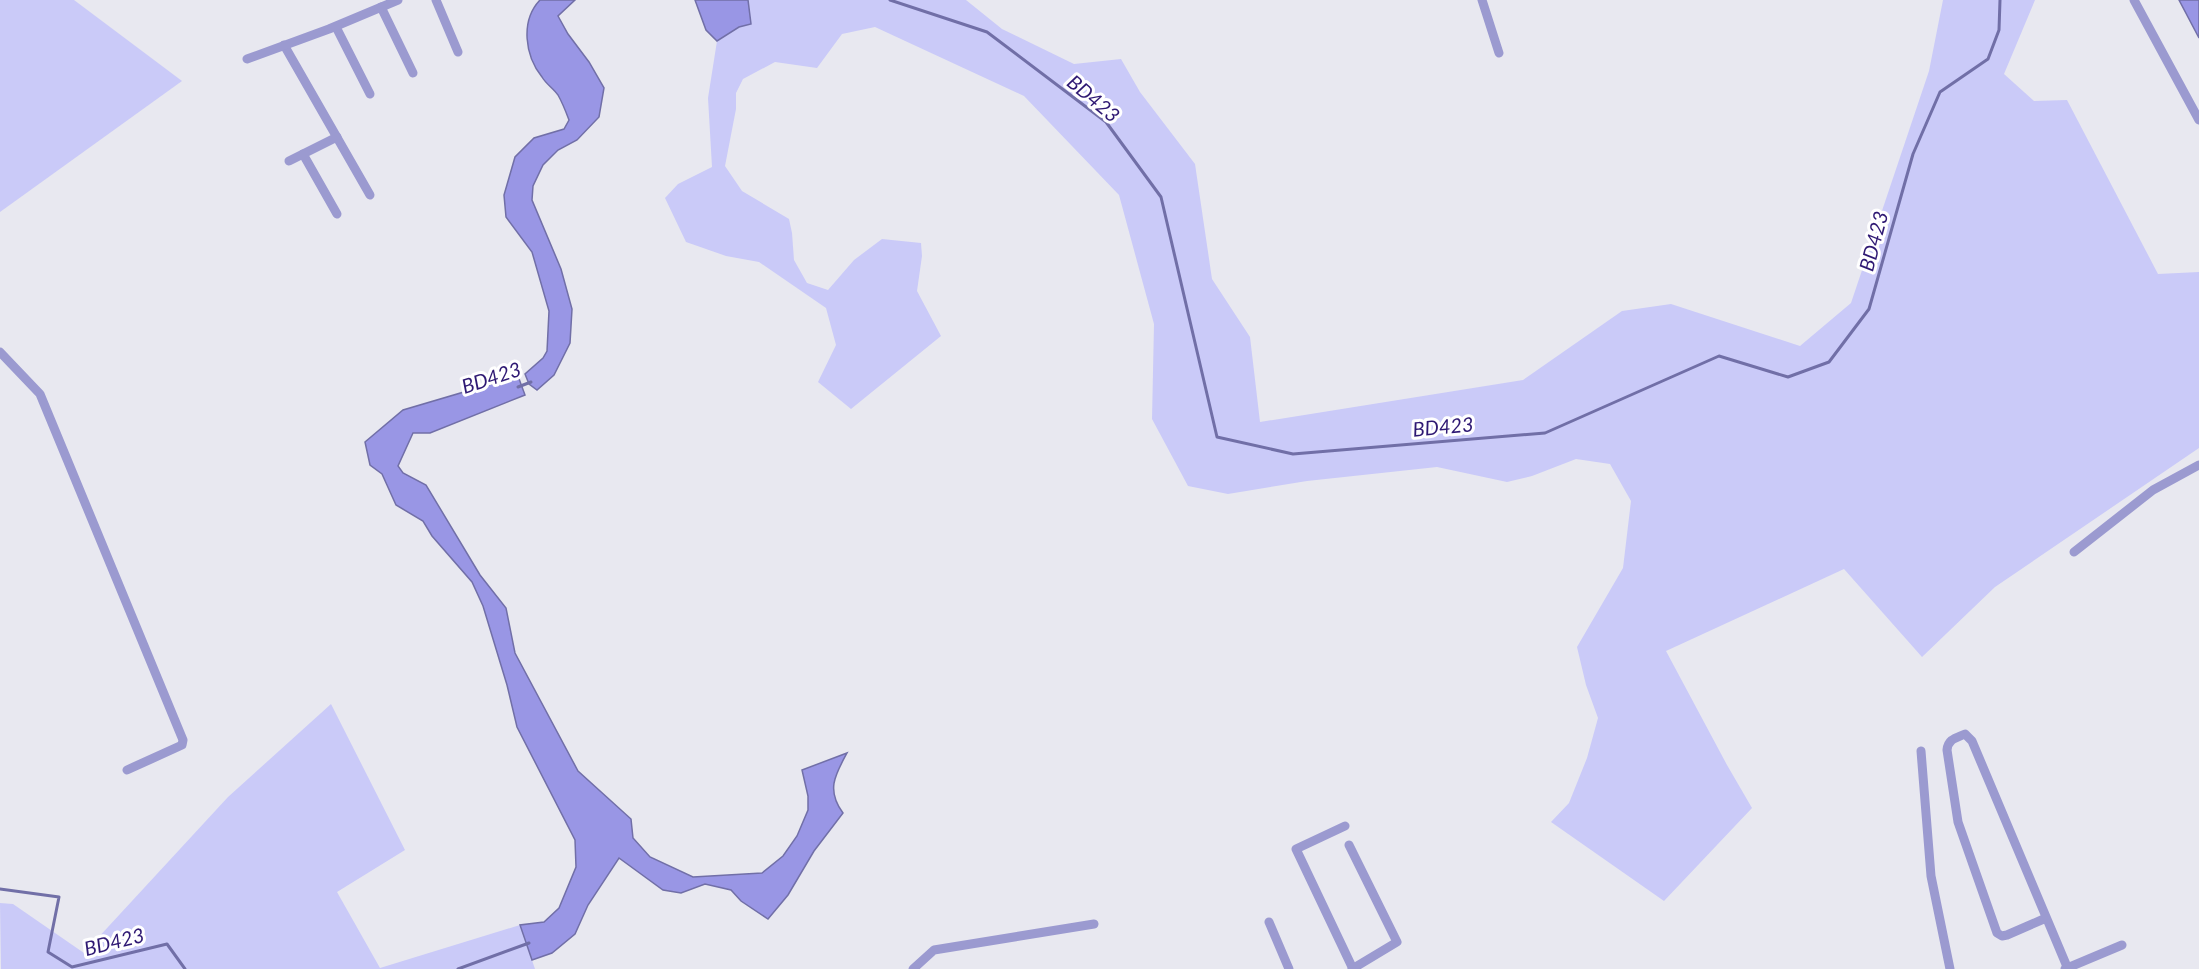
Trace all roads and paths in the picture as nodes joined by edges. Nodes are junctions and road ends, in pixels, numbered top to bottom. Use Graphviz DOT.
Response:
graph roads {
  1 [pos="398,0"];
  2 [pos="436,0"];
  3 [pos="1482,0"];
  4 [pos="2134,0"];
  5 [pos="381,7"];
  6 [pos="336,27"];
  7 [pos="284,45"];
  8 [pos="458,52"];
  9 [pos="1499,53"];
  10 [pos="247,59"];
  11 [pos="413,73"];
  12 [pos="370,94"];
  13 [pos="2199,120"];
  14 [pos="337,137"];
  15 [pos="303,154"];
  16 [pos="289,161"];
  17 [pos="370,195"];
  18 [pos="337,214"];
  19 [pos="0,352"];
  20 [pos="2199,465"];
  21 [pos="2074,552"];
  22 [pos="1920,751"];
  23 [pos="127,770"];
  24 [pos="1345,826"];
  25 [pos="1349,845"];
  26 [pos="2046,918"];
  27 [pos="1269,922"];
  28 [pos="1094,924"];
  29 [pos="2122,945"];
  30 [pos="913,969"];
  31 [pos="1289,969"];
  32 [pos="1352,969"];
  33 [pos="1950,969"];
  34 [pos="2067,969"];
  1 -- 5 [label="street"];
  2 -- 8 [label="street"];
  3 -- 9 [label="street"];
  4 -- 13 [label="street"];
  5 -- 6 [label="street"];
  5 -- 11 [label="street"];
  6 -- 7 [label="street"];
  6 -- 12 [label="street"];
  7 -- 10 [label="street"];
  7 -- 14 [label="street"];
  14 -- 15 [label="street"];
  14 -- 17 [label="street"];
  15 -- 16 [label="street"];
  15 -- 18 [label="street"];
  19 -- 23 [label="street"];
  20 -- 21 [label="street"];
  22 -- 33 [label="street"];
  24 -- 32 [label="street"];
  25 -- 32 [label="street"];
  26 -- 26 [label="street"];
  26 -- 34 [label="street"];
  27 -- 31 [label="street"];
  28 -- 30 [label="street"];
  29 -- 34 [label="street"];
}
